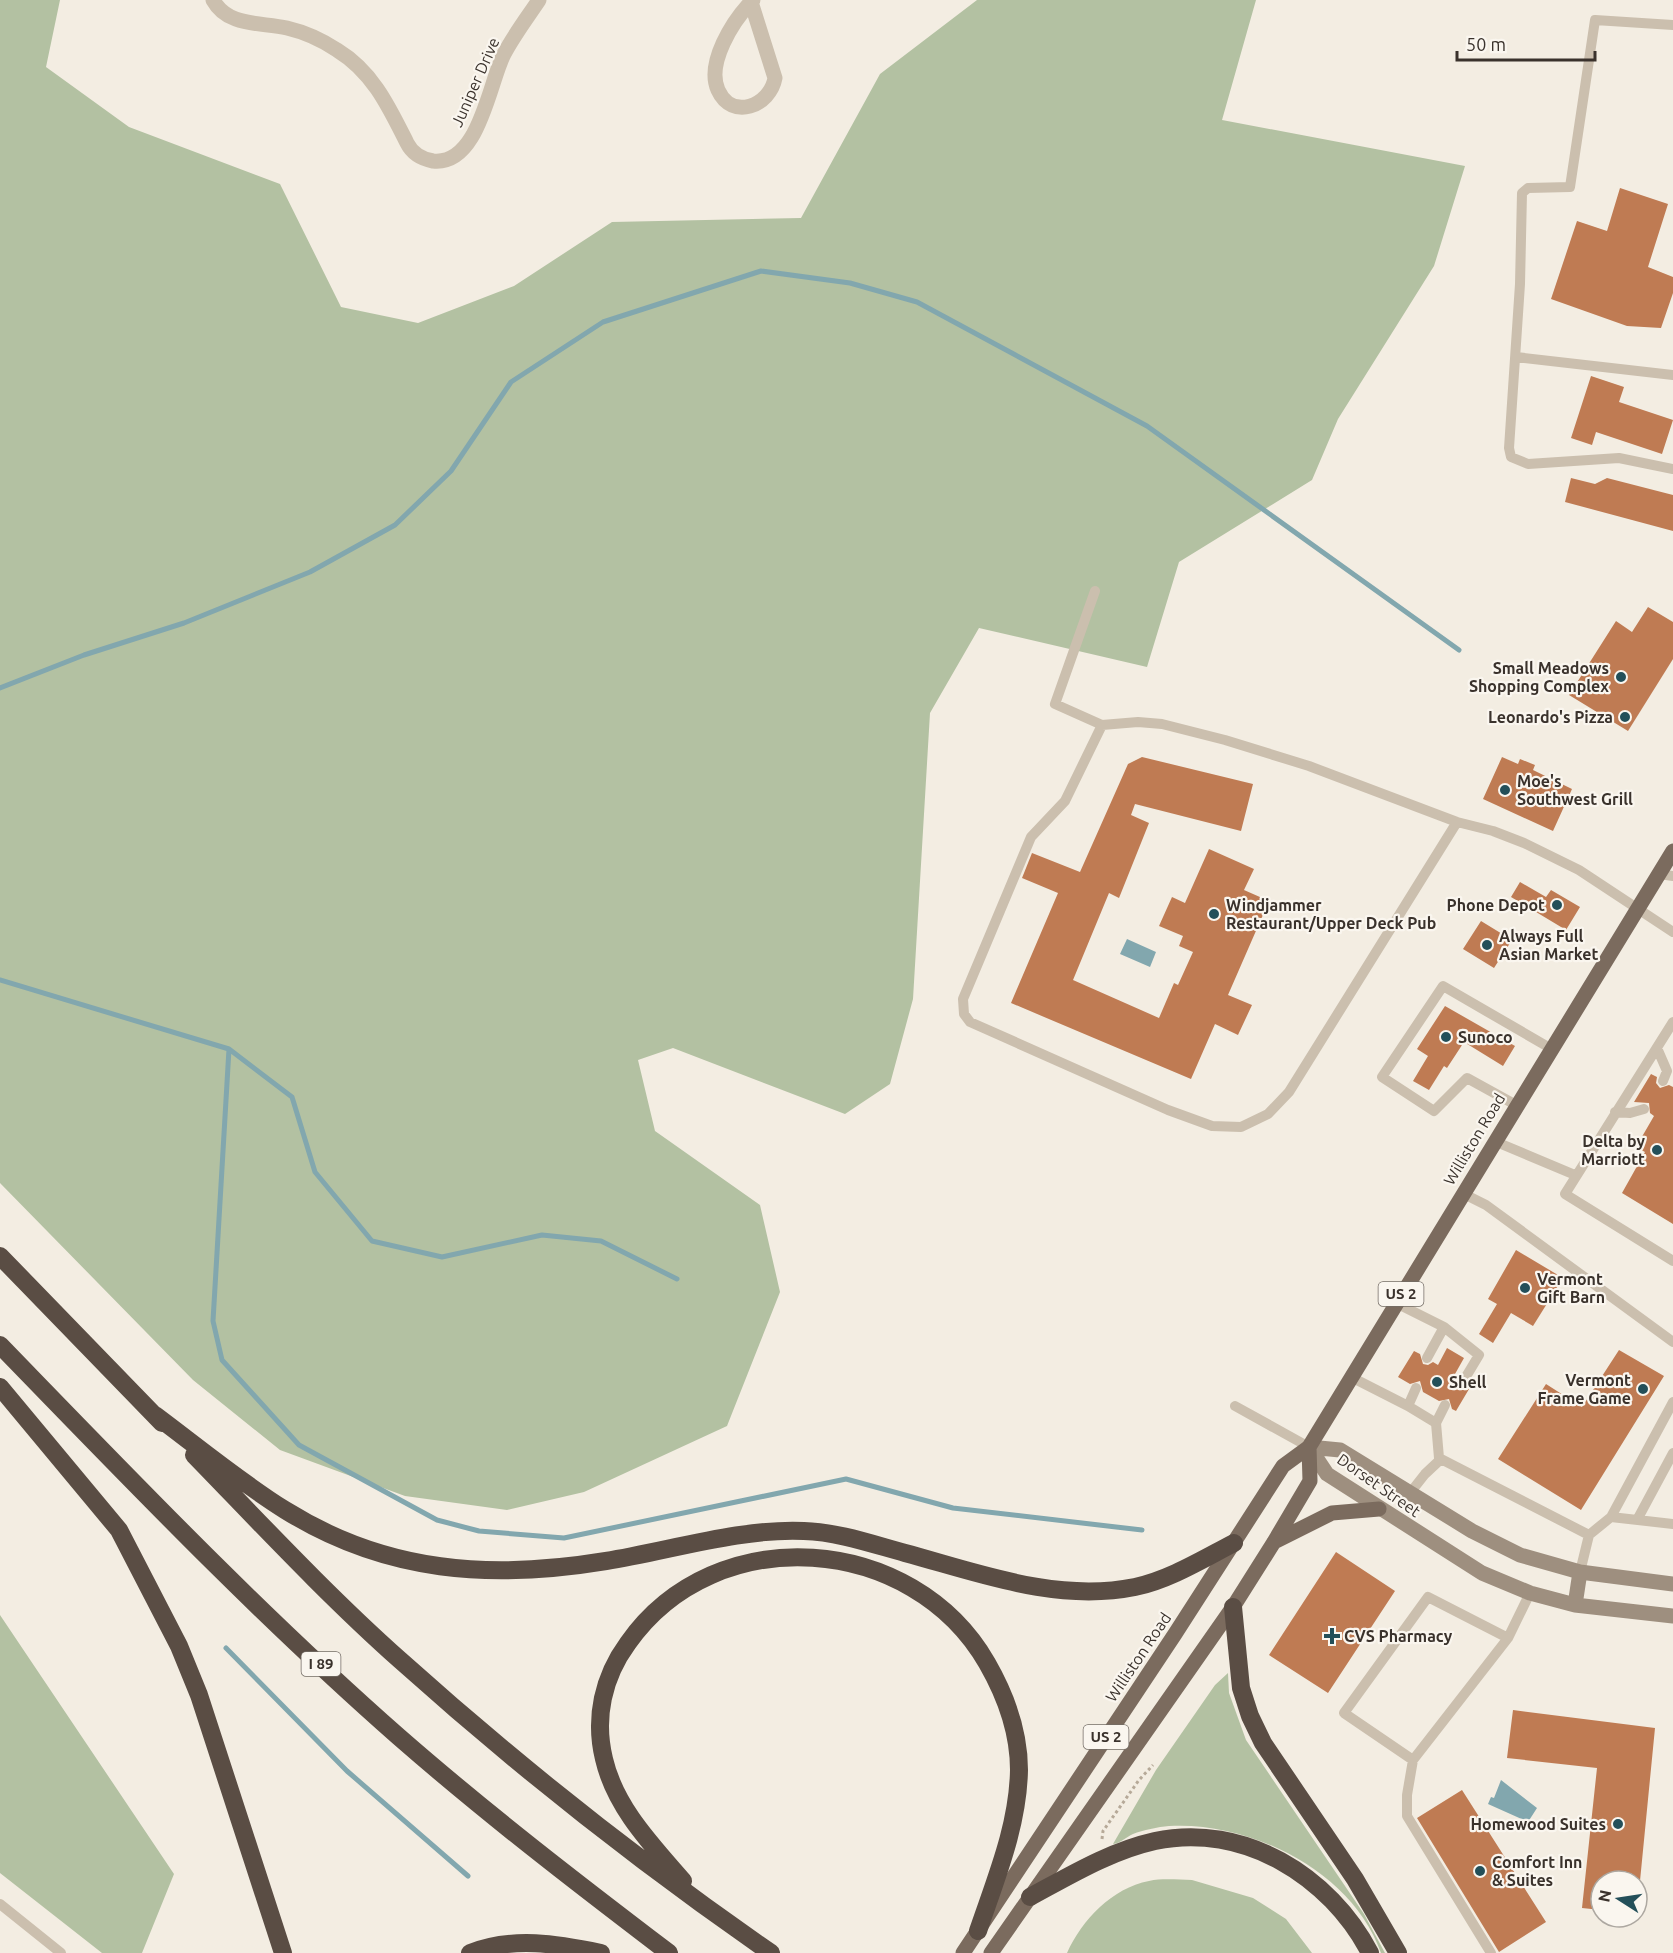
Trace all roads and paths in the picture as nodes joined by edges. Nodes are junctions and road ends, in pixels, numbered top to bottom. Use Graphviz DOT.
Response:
graph roads {
  1 [pos="213,0"];
  2 [pos="539,0"];
  3 [pos="752,1"];
  4 [pos="1673,25"];
  5 [pos="1516,357"];
  6 [pos="1673,375"];
  7 [pos="1673,469"];
  8 [pos="1095,591"];
  9 [pos="1102,725"];
  10 [pos="1457,822"];
  11 [pos="1673,851"];
  12 [pos="1666,875"];
  13 [pos="1637,909"];
  14 [pos="1673,932"];
  15 [pos="1673,1022"];
  16 [pos="1551,1048"];
  17 [pos="1657,1048"];
  18 [pos="1663,1081"];
  19 [pos="1516,1105"];
  20 [pos="1644,1109"];
  21 [pos="1615,1112"];
  22 [pos="1494,1141"];
  23 [pos="1575,1175"];
  24 [pos="1462,1192"];
  25 [pos="0,1256"];
  26 [pos="1673,1261"];
  27 [pos="1396,1303"];
  28 [pos="1444,1326"];
  29 [pos="1673,1342"];
  30 [pos="0,1345"];
  31 [pos="1427,1358"];
  32 [pos="1351,1377"];
  33 [pos="1464,1380"];
  34 [pos="0,1387"];
  35 [pos="1416,1388"];
  36 [pos="1673,1402"];
  37 [pos="1445,1405"];
  38 [pos="1235,1406"];
  39 [pos="1408,1406"];
  40 [pos="155,1415"];
  41 [pos="1436,1423"];
  42 [pos="1309,1447"];
  43 [pos="1673,1454"];
  44 [pos="1441,1459"];
  45 [pos="1410,1493"];
  46 [pos="1379,1509"];
  47 [pos="1611,1517"];
  48 [pos="1637,1520"];
  49 [pos="1673,1524"];
  50 [pos="1589,1535"];
  51 [pos="1274,1542"];
  52 [pos="1234,1543"];
  53 [pos="1580,1572"];
  54 [pos="1673,1584"];
  55 [pos="1530,1593"];
  56 [pos="1575,1605"];
  57 [pos="1233,1607"];
  58 [pos="1673,1616"];
  59 [pos="1508,1638"];
  60 [pos="1413,1760"];
  61 [pos="1153,1765"];
  62 [pos="1104,1846"];
  63 [pos="1030,1897"];
  64 [pos="0,1904"];
  65 [pos="708,1909"];
  66 [pos="978,1931"];
  67 [pos="61,1953"];
  68 [pos="283,1953"];
  69 [pos="470,1953"];
  70 [pos="602,1953"];
  71 [pos="669,1953"];
  72 [pos="771,1953"];
  73 [pos="963,1953"];
  74 [pos="991,1953"];
  75 [pos="1370,1953"];
  76 [pos="1398,1953"];
  77 [pos="1491,1953"];
  1 -- 2 [label="street, Juniper Drive"];
  3 -- 3 [label="street"];
  4 -- 5 [label="lane"];
  5 -- 6 [label="lane"];
  5 -- 7 [label="lane"];
  8 -- 9 [label="lane"];
  9 -- 10 [label="lane"];
  9 -- 10 [label="lane"];
  10 -- 13 [label="lane"];
  11 -- 12 [label="main road, Williston Road / US 2"];
  12 -- 13 [label="main road, Williston Road / US 2"];
  13 -- 14 [label="lane"];
  13 -- 16 [label="main road, Williston Road / US 2"];
  15 -- 17 [label="lane"];
  16 -- 19 [label="main road, Williston Road / US 2"];
  16 -- 19 [label="lane"];
  17 -- 18 [label="lane"];
  17 -- 21 [label="lane"];
  19 -- 22 [label="main road, Williston Road / US 2"];
  20 -- 21 [label="lane"];
  21 -- 23 [label="lane"];
  22 -- 23 [label="lane"];
  22 -- 24 [label="main road, Williston Road / US 2"];
  23 -- 26 [label="lane"];
  24 -- 27 [label="main road, Williston Road / US 2"];
  24 -- 29 [label="lane"];
  25 -- 40 [label="highway"];
  27 -- 28 [label="lane"];
  27 -- 32 [label="main road, Williston Road / US 2"];
  28 -- 31 [label="lane"];
  28 -- 33 [label="lane"];
  30 -- 71 [label="highway, I 89"];
  32 -- 39 [label="lane"];
  32 -- 42 [label="main road, Williston Road / US 2"];
  34 -- 68 [label="highway"];
  35 -- 39 [label="lane"];
  36 -- 47 [label="lane"];
  37 -- 41 [label="lane"];
  38 -- 42 [label="lane"];
  39 -- 41 [label="lane"];
  40 -- 52 [label="highway"];
  40 -- 65 [label="highway"];
  41 -- 44 [label="lane"];
  42 -- 45 [label="main road, Dorset Street"];
  42 -- 46 [label="main road, Dorset Street"];
  42 -- 51 [label="main road, US 2"];
  42 -- 52 [label="main road, Williston Road / US 2"];
  43 -- 48 [label="lane"];
  44 -- 45 [label="lane"];
  44 -- 50 [label="lane"];
  45 -- 53 [label="main road, Dorset Street"];
  46 -- 51 [label="main road"];
  46 -- 55 [label="main road, Dorset Street"];
  47 -- 48 [label="lane"];
  47 -- 50 [label="lane"];
  48 -- 49 [label="lane"];
  50 -- 53 [label="lane"];
  51 -- 57 [label="main road, US 2"];
  52 -- 66 [label="main road, Williston Road / US 2"];
  53 -- 54 [label="main road, Dorset Street"];
  53 -- 56 [label="main road"];
  55 -- 56 [label="main road, Dorset Street"];
  55 -- 59 [label="lane"];
  56 -- 58 [label="main road, Dorset Street"];
  57 -- 63 [label="main road, US 2"];
  57 -- 76 [label="highway"];
  59 -- 60 [label="lane"];
  59 -- 60 [label="lane"];
  60 -- 77 [label="lane"];
  61 -- 62 [label="path"];
  63 -- 74 [label="main road, US 2"];
  63 -- 75 [label="highway"];
  64 -- 67 [label="lane"];
  65 -- 66 [label="highway"];
  65 -- 72 [label="highway"];
  66 -- 73 [label="main road, Williston Road / US 2"];
  69 -- 70 [label="highway"];
}
